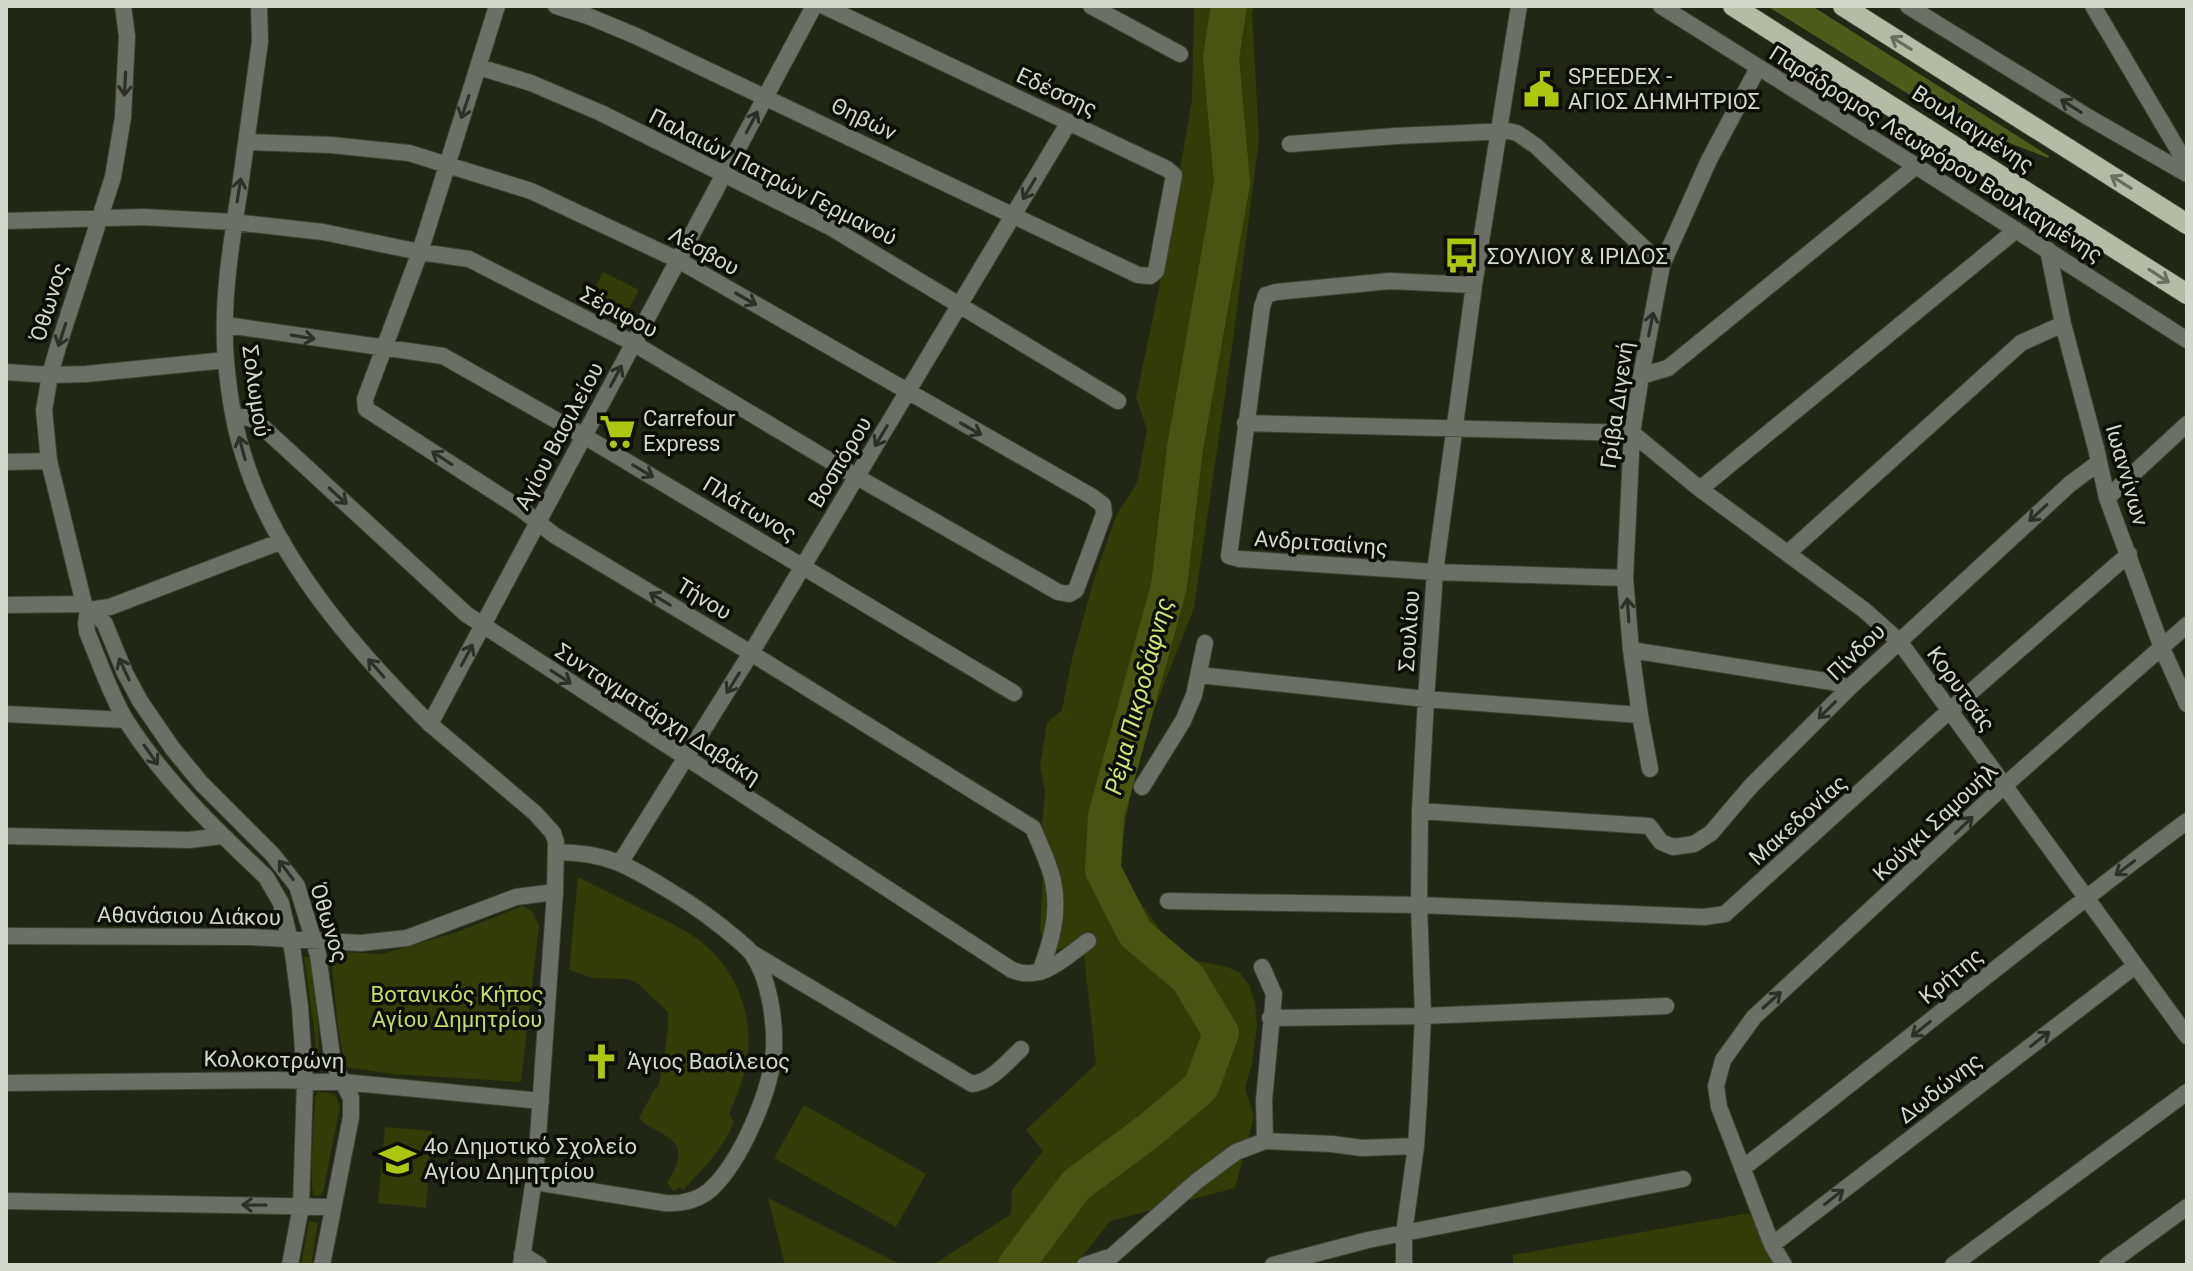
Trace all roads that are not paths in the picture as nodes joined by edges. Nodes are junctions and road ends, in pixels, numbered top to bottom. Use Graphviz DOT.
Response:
graph roads {
  1 [pos="123,6"];
  2 [pos="259,6"];
  3 [pos="497,6"];
  4 [pos="556,6"];
  5 [pos="814,6"];
  6 [pos="824,6"];
  7 [pos="1091,6"];
  8 [pos="1519,6"];
  9 [pos="1661,6"];
  10 [pos="1733,6"];
  11 [pos="1843,6"];
  12 [pos="1908,6"];
  13 [pos="2093,6"];
  14 [pos="1180,54"];
  15 [pos="479,67"];
  16 [pos="1758,68"];
  17 [pos="766,96"];
  18 [pos="1069,122"];
  19 [pos="1498,131"];
  20 [pos="246,142"];
  21 [pos="1290,144"];
  22 [pos="446,163"];
  23 [pos="2187,165"];
  24 [pos="1916,166"];
  25 [pos="724,174"];
  26 [pos="2187,174"];
  27 [pos="1014,215"];
  28 [pos="98,219"];
  29 [pos="6,221"];
  30 [pos="234,222"];
  31 [pos="2187,224"];
  32 [pos="2016,230"];
  33 [pos="2048,250"];
  34 [pos="420,252"];
  35 [pos="678,260"];
  36 [pos="1662,265"];
  37 [pos="1150,276"];
  38 [pos="1474,285"];
  39 [pos="2187,294"];
  40 [pos="960,306"];
  41 [pos="2063,324"];
  42 [pos="226,325"];
  43 [pos="2187,340"];
  44 [pos="633,343"];
  45 [pos="385,349"];
  46 [pos="226,360"];
  47 [pos="6,372"];
  48 [pos="50,375"];
  49 [pos="1641,376"];
  50 [pos="908,393"];
  51 [pos="1118,401"];
  52 [pos="234,418"];
  53 [pos="1245,423"];
  54 [pos="2187,424"];
  55 [pos="1456,429"];
  56 [pos="1632,433"];
  57 [pos="584,436"];
  58 [pos="49,461"];
  59 [pos="6,462"];
  60 [pos="2098,463"];
  61 [pos="857,477"];
  62 [pos="1700,489"];
  63 [pos="2107,498"];
  64 [pos="538,521"];
  65 [pos="282,541"];
  66 [pos="1789,552"];
  67 [pos="2129,554"];
  68 [pos="803,567"];
  69 [pos="1435,572"];
  70 [pos="1625,578"];
  71 [pos="1069,594"];
  72 [pos="6,605"];
  73 [pos="86,607"];
  74 [pos="483,625"];
  75 [pos="2187,625"];
  76 [pos="1899,641"];
  77 [pos="1205,643"];
  78 [pos="2162,648"];
  79 [pos="1631,650"];
  80 [pos="751,653"];
  81 [pos="1199,675"];
  82 [pos="1849,688"];
  83 [pos="1014,693"];
  84 [pos="1426,699"];
  85 [pos="2187,704"];
  86 [pos="1949,711"];
  87 [pos="6,714"];
  88 [pos="1640,715"];
  89 [pos="125,720"];
  90 [pos="430,724"];
  91 [pos="686,758"];
  92 [pos="1650,769"];
  93 [pos="2005,785"];
  94 [pos="1142,787"];
  95 [pos="1420,811"];
  96 [pos="2187,821"];
  97 [pos="6,836"];
  98 [pos="222,836"];
  99 [pos="557,852"];
  100 [pos="620,863"];
  101 [pos="555,892"];
  102 [pos="2086,897"];
  103 [pos="1168,901"];
  104 [pos="1419,905"];
  105 [pos="6,936"];
  106 [pos="290,940"];
  107 [pos="1088,941"];
  108 [pos="315,942"];
  109 [pos="752,953"];
  110 [pos="2135,966"];
  111 [pos="1262,967"];
  112 [pos="1040,972"];
  113 [pos="1666,1006"];
  114 [pos="1423,1016"];
  115 [pos="1270,1018"];
  116 [pos="2187,1036"];
  117 [pos="1021,1049"];
  118 [pos="305,1081"];
  119 [pos="343,1082"];
  120 [pos="6,1083"];
  121 [pos="2187,1092"];
  122 [pos="541,1101"];
  123 [pos="1265,1141"];
  124 [pos="1416,1146"];
  125 [pos="1743,1168"];
  126 [pos="1683,1179"];
  127 [pos="535,1182"];
  128 [pos="6,1201"];
  129 [pos="301,1206"];
  130 [pos="332,1207"];
  131 [pos="2187,1207"];
  132 [pos="1404,1233"];
  133 [pos="1772,1245"];
  134 [pos="522,1260"];
  135 [pos="290,1265"];
  136 [pos="322,1265"];
  137 [pos="539,1265"];
  138 [pos="1085,1265"];
  139 [pos="1273,1265"];
  140 [pos="1404,1265"];
  141 [pos="1784,1265"];
  142 [pos="1953,1265"];
  143 [pos="2107,1265"];
  1 -- 28 [label="street, Όθωνος, one-way"];
  2 -- 20 [label="street, Σολωμού"];
  3 -- 15 [label="street"];
  4 -- 17 [label="street, Θηβών"];
  5 -- 17 [label="street, Αγίου Βασιλείου"];
  6 -- 18 [label="street, Εδέσσης"];
  7 -- 14 [label="street"];
  8 -- 19 [label="street, Σουλίου"];
  9 -- 16 [label="street, Παράδρομος Λεωφόρου Βουλιαγμένης"];
  10 -- 39 [label="main road, Βουλιαγμένης, one-way"];
  31 -- 11 [label="main road, Βουλιαγμένης, one-way"];
  26 -- 12 [label="street, one-way"];
  13 -- 23 [label="street"];
  15 -- 22 [label="street, one-way"];
  15 -- 25 [label="street, Παλαιών Πατρών Γερμανού"];
  16 -- 24 [label="street, Παράδρομος Λεωφόρου Βουλιαγμένης"];
  16 -- 36 [label="street, Γρίβα Διγενή"];
  25 -- 17 [label="street, Αγίου Βασιλείου, one-way"];
  17 -- 27 [label="street, Θηβών"];
  18 -- 27 [label="street, Βοσπόρου, one-way"];
  18 -- 37 [label="street, Εδέσσης"];
  19 -- 21 [label="street"];
  19 -- 36 [label="street"];
  19 -- 38 [label="street, Σουλίου"];
  20 -- 22 [label="street, Λέσβου"];
  30 -- 20 [label="street, Σολωμού, one-way"];
  22 -- 34 [label="street"];
  22 -- 35 [label="street, Λέσβου"];
  24 -- 32 [label="street, Παράδρομος Λεωφόρου Βουλιαγμένης"];
  24 -- 49 [label="street"];
  25 -- 35 [label="street, Αγίου Βασιλείου"];
  25 -- 40 [label="street, Παλαιών Πατρών Γερμανού"];
  27 -- 37 [label="street, Θηβών"];
  27 -- 40 [label="street, Βοσπόρου"];
  28 -- 29 [label="street, Σέριφου"];
  28 -- 30 [label="street, Σέριφου"];
  28 -- 48 [label="street, Όθωνος, one-way"];
  30 -- 34 [label="street, Σέριφου"];
  30 -- 42 [label="street, Σολωμού"];
  32 -- 33 [label="street, Παράδρομος Λεωφόρου Βουλιαγμένης"];
  32 -- 62 [label="street"];
  33 -- 41 [label="street, Ιωαννίνων"];
  33 -- 43 [label="street, Παράδρομος Λεωφόρου Βουλιαγμένης"];
  34 -- 44 [label="street, Σέριφου"];
  34 -- 45 [label="street"];
  35 -- 44 [label="street, Αγίου Βασιλείου"];
  35 -- 50 [label="street, Λέσβου, one-way"];
  49 -- 36 [label="street, Γρίβα Διγενή, one-way"];
  38 -- 53 [label="street, Ανδριτσαίνης"];
  38 -- 55 [label="street, Σουλίου"];
  40 -- 50 [label="street, Βοσπόρου"];
  40 -- 51 [label="street, Παλαιών Πατρών Γερμανού"];
  41 -- 60 [label="street, Ιωαννίνων"];
  41 -- 66 [label="street"];
  42 -- 45 [label="street, Πλάτωνος, one-way"];
  42 -- 46 [label="street, Σολωμού"];
  57 -- 44 [label="street, Αγίου Βασιλείου, one-way"];
  44 -- 61 [label="street, Σέριφου"];
  45 -- 57 [label="street, Πλάτωνος"];
  64 -- 45 [label="street, Τήνου, one-way"];
  46 -- 48 [label="street"];
  46 -- 52 [label="street, Σολωμού"];
  47 -- 48 [label="street"];
  48 -- 58 [label="street, Όθωνος"];
  49 -- 56 [label="street, Γρίβα Διγενή"];
  50 -- 61 [label="street, Βοσπόρου, one-way"];
  50 -- 71 [label="street, Λέσβου, one-way"];
  65 -- 52 [label="street, Σολωμού, one-way"];
  52 -- 74 [label="street, Συνταγματάρχη Δαβάκη, one-way"];
  53 -- 55 [label="street"];
  53 -- 69 [label="street, Ανδριτσαίνης"];
  54 -- 63 [label="street"];
  55 -- 56 [label="street"];
  55 -- 69 [label="street, Σουλίου"];
  56 -- 62 [label="street, Κορυτσάς"];
  56 -- 70 [label="street, Γρίβα Διγενή"];
  57 -- 64 [label="street, Αγίου Βασιλείου"];
  57 -- 68 [label="street, Πλάτωνος, one-way"];
  58 -- 59 [label="street"];
  58 -- 73 [label="street, Όθωνος"];
  60 -- 63 [label="street, Ιωαννίνων"];
  60 -- 76 [label="street, Πίνδου, one-way"];
  61 -- 68 [label="street, Βοσπόρου"];
  61 -- 71 [label="street, Σέριφου"];
  62 -- 66 [label="street, Κορυτσάς"];
  63 -- 67 [label="street, Ιωαννίνων"];
  64 -- 74 [label="street, Αγίου Βασιλείου"];
  80 -- 64 [label="street, Τήνου, one-way"];
  65 -- 73 [label="street"];
  90 -- 65 [label="street, Σολωμού, one-way"];
  66 -- 76 [label="street, Κορυτσάς"];
  67 -- 78 [label="street, Ιωαννίνων"];
  67 -- 86 [label="street, Μακεδονίας"];
  68 -- 80 [label="street, Βοσπόρου"];
  68 -- 83 [label="street, Πλάτωνος"];
  69 -- 70 [label="street, Ανδριτσαίνης"];
  69 -- 84 [label="street, Σουλίου"];
  79 -- 70 [label="street, Γρίβα Διγενή, one-way"];
  72 -- 73 [label="street"];
  73 -- 89 [label="street, Όθωνος"];
  108 -- 73 [label="street, Όθωνος, one-way"];
  90 -- 74 [label="street, Αγίου Βασιλείου, one-way"];
  74 -- 91 [label="street, Συνταγματάρχη Δαβάκη, one-way"];
  75 -- 78 [label="street, Κούγκι Σαμουήλ"];
  76 -- 82 [label="street, Πίνδου"];
  76 -- 86 [label="street, Κορυτσάς"];
  77 -- 81 [label="street"];
  78 -- 85 [label="street, Ιωαννίνων"];
  78 -- 93 [label="street, Κούγκι Σαμουήλ"];
  79 -- 82 [label="street"];
  79 -- 88 [label="street, Γρίβα Διγενή"];
  80 -- 91 [label="street, Βοσπόρου, one-way"];
  80 -- 112 [label="street, Τήνου"];
  81 -- 84 [label="street"];
  81 -- 94 [label="street"];
  82 -- 95 [label="street, Πίνδου, one-way"];
  84 -- 88 [label="street"];
  84 -- 95 [label="street, Σουλίου"];
  86 -- 93 [label="street, Κορυτσάς"];
  86 -- 104 [label="street, Μακεδονίας"];
  87 -- 89 [label="street"];
  88 -- 92 [label="street, Γρίβα Διγενή"];
  89 -- 98 [label="street, Όθωνος, one-way"];
  90 -- 99 [label="street"];
  91 -- 100 [label="street, Βοσπόρου"];
  91 -- 112 [label="street, Συνταγματάρχη Δαβάκη"];
  93 -- 102 [label="street, Κορυτσάς"];
  125 -- 93 [label="street, Κούγκι Σαμουήλ, one-way"];
  95 -- 104 [label="street, Σουλίου"];
  96 -- 102 [label="street, Κρήτης, one-way"];
  97 -- 98 [label="street"];
  98 -- 106 [label="street, Όθωνος"];
  99 -- 100 [label="street"];
  99 -- 101 [label="street"];
  100 -- 109 [label="street"];
  101 -- 108 [label="street, Αθανάσιου Διάκου"];
  101 -- 122 [label="street"];
  102 -- 110 [label="street, Κορυτσάς"];
  102 -- 125 [label="street, Κρήτης, one-way"];
  103 -- 104 [label="street, Μακεδονίας"];
  104 -- 114 [label="street, Σουλίου"];
  105 -- 106 [label="street, Αθανάσιου Διάκου"];
  106 -- 108 [label="street, Αθανάσιου Διάκου"];
  106 -- 118 [label="street, Όθωνος"];
  107 -- 112 [label="street"];
  108 -- 119 [label="street, Όθωνος"];
  109 -- 117 [label="street"];
  109 -- 127 [label="street"];
  110 -- 116 [label="street, Κορυτσάς"];
  133 -- 110 [label="street, Δωδώνης, one-way"];
  111 -- 115 [label="street"];
  113 -- 114 [label="street"];
  114 -- 115 [label="street"];
  114 -- 124 [label="street, Σουλίου"];
  115 -- 123 [label="street"];
  118 -- 119 [label="street, Κολοκοτρώνη"];
  118 -- 120 [label="street, Κολοκοτρώνη"];
  118 -- 129 [label="street, Όθωνος"];
  119 -- 122 [label="street, Κολοκοτρώνη"];
  119 -- 130 [label="street, Όθωνος"];
  121 -- 142 [label="street"];
  122 -- 127 [label="street"];
  123 -- 124 [label="street"];
  123 -- 138 [label="street"];
  124 -- 132 [label="street, Σουλίου"];
  125 -- 133 [label="street"];
  126 -- 132 [label="street"];
  127 -- 134 [label="street"];
  129 -- 128 [label="street, one-way"];
  129 -- 130 [label="street"];
  129 -- 135 [label="street, Όθωνος"];
  130 -- 136 [label="street, Όθωνος"];
  131 -- 143 [label="street"];
  132 -- 139 [label="street"];
  132 -- 140 [label="street, Σουλίου"];
  133 -- 141 [label="street"];
  134 -- 137 [label="street"];
}
